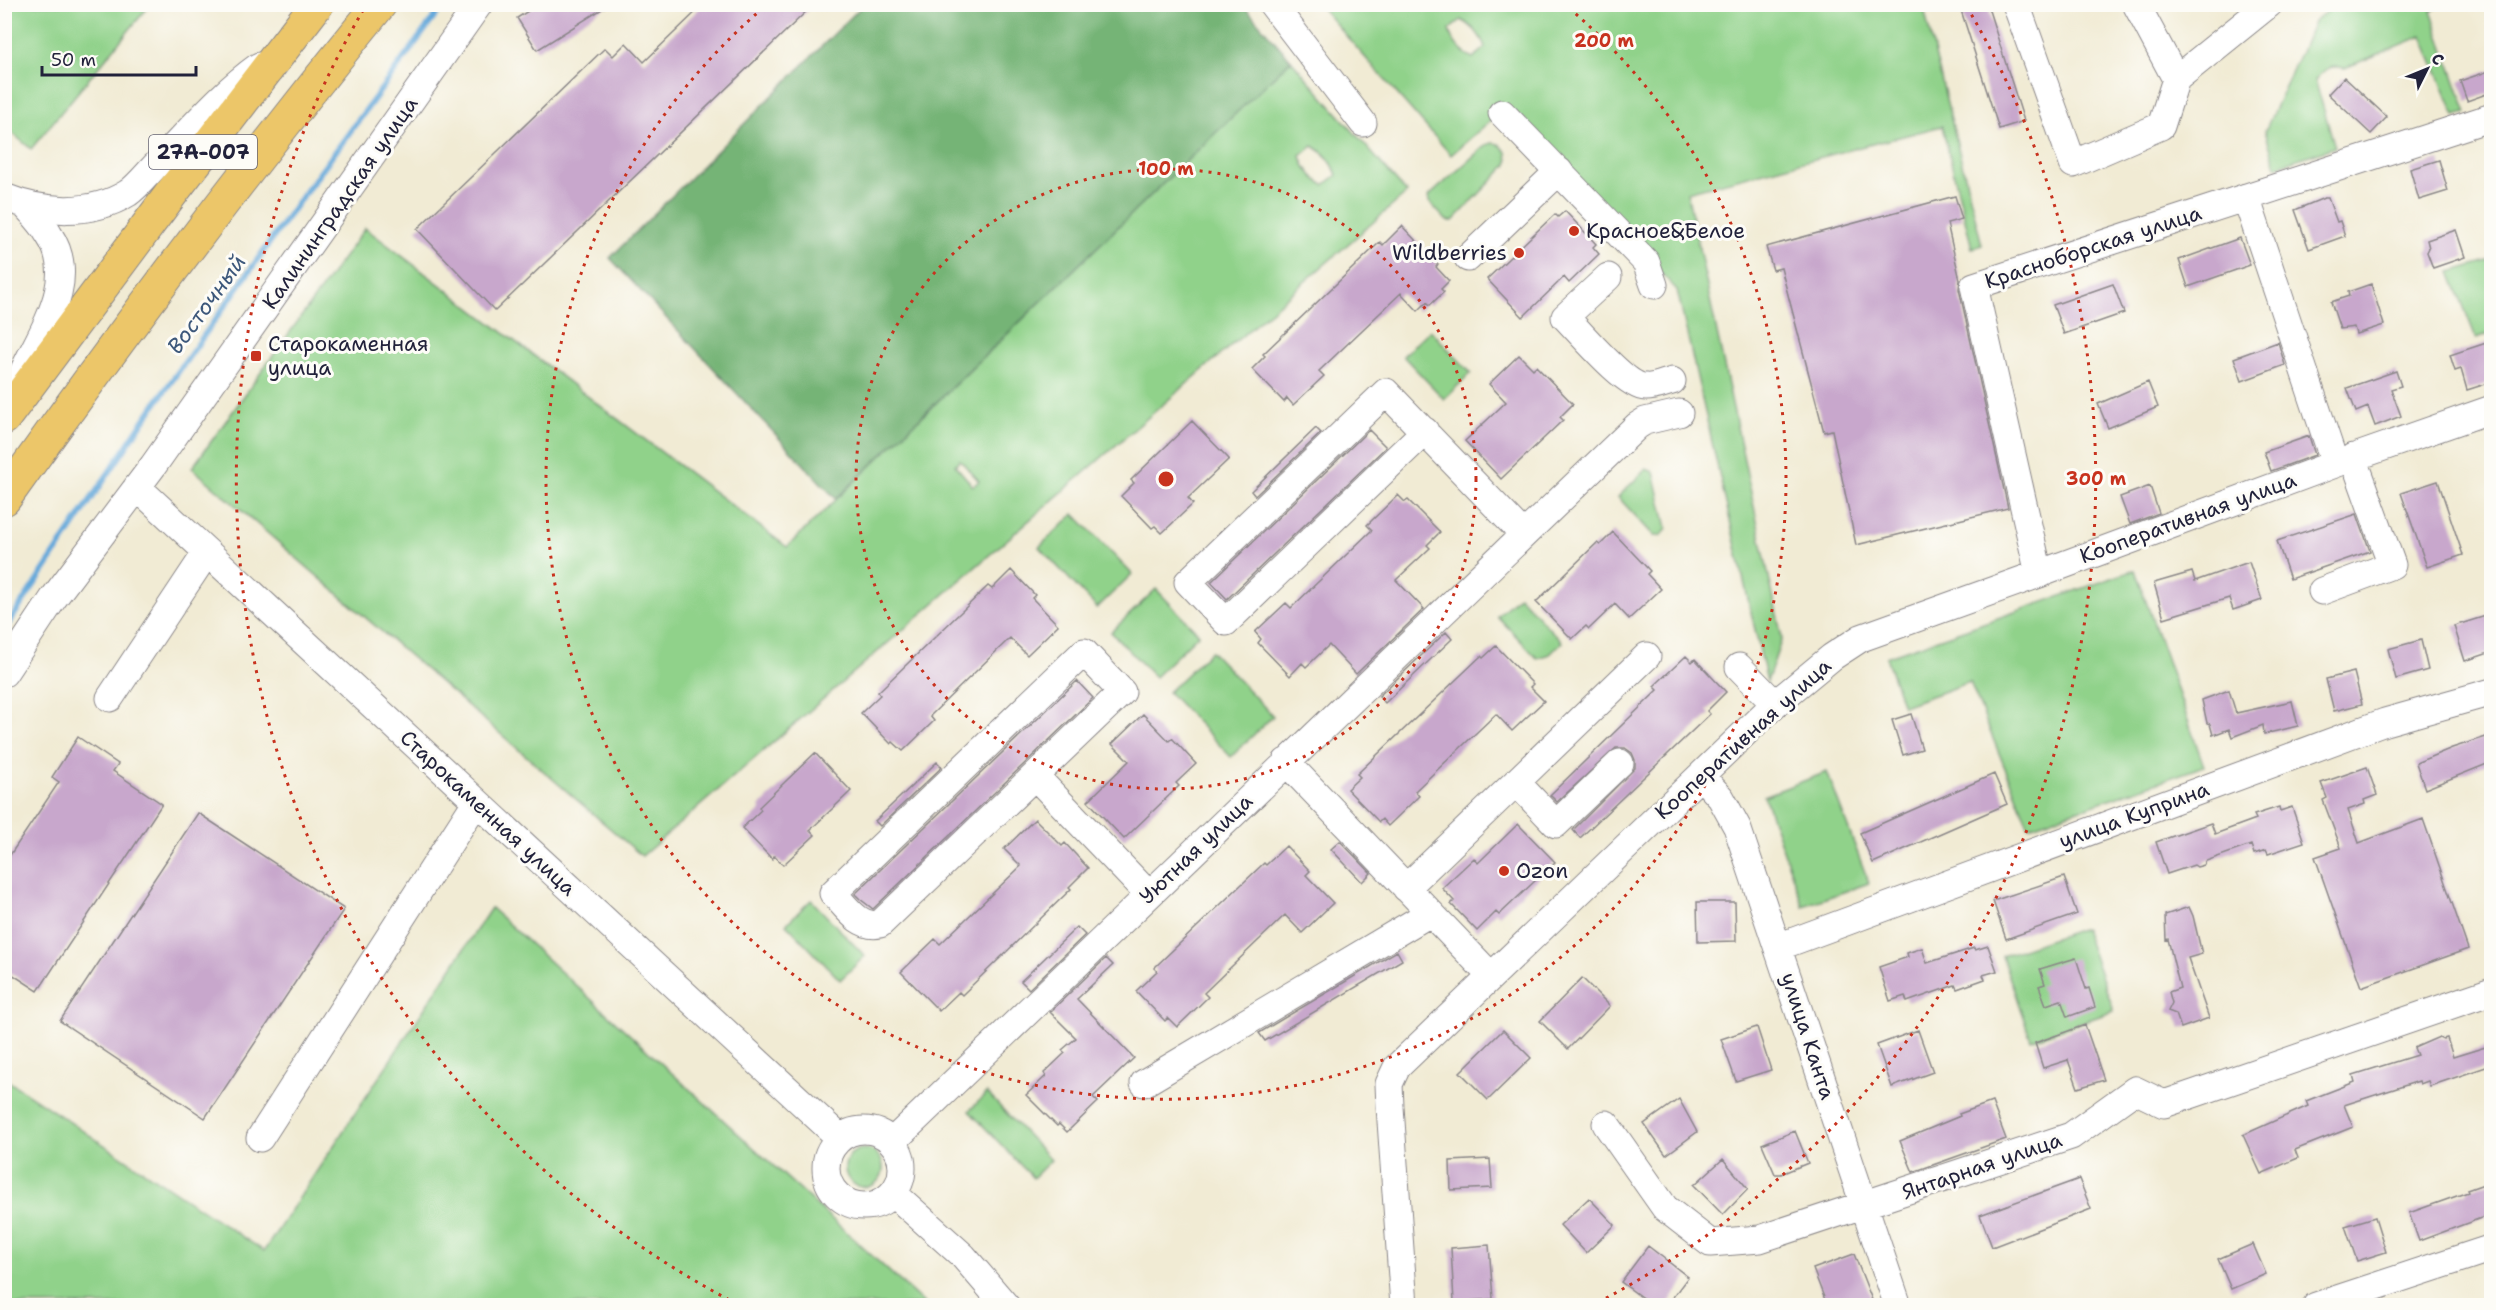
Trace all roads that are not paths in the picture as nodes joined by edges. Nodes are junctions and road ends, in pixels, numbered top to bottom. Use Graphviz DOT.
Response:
graph roads {
  1 [pos="317,4"];
  2 [pos="380,4"];
  3 [pos="479,4"];
  4 [pos="1272,4"];
  5 [pos="2016,4"];
  6 [pos="2136,4"];
  7 [pos="2270,4"];
  8 [pos="283,48"];
  9 [pos="2176,79"];
  10 [pos="1502,113"];
  11 [pos="2492,117"];
  12 [pos="1363,123"];
  13 [pos="1559,171"];
  14 [pos="2246,197"];
  15 [pos="15,201"];
  16 [pos="1468,258"];
  17 [pos="1608,277"];
  18 [pos="1653,285"];
  19 [pos="1672,381"];
  20 [pos="2492,409"];
  21 [pos="1679,413"];
  22 [pos="6,415"];
  23 [pos="1425,431"];
  24 [pos="2344,461"];
  25 [pos="137,487"];
  26 [pos="4,499"];
  27 [pos="1523,534"];
  28 [pos="207,552"];
  29 [pos="2039,574"];
  30 [pos="2322,591"];
  31 [pos="1647,656"];
  32 [pos="1739,667"];
  33 [pos="4,673"];
  34 [pos="2492,692"];
  35 [pos="110,698"];
  36 [pos="1775,704"];
  37 [pos="1286,762"];
  38 [pos="1620,763"];
  39 [pos="1035,776"];
  40 [pos="1701,776"];
  41 [pos="1516,782"];
  42 [pos="476,802"];
  43 [pos="1406,888"];
  44 [pos="1149,895"];
  45 [pos="1430,913"];
  46 [pos="1778,947"];
  47 [pos="1491,976"];
  48 [pos="2492,991"];
  49 [pos="1144,1083"];
  50 [pos="1606,1124"];
  51 [pos="260,1138"];
  52 [pos="840,1138"];
  53 [pos="892,1142"];
  54 [pos="893,1193"];
  55 [pos="1864,1206"];
  56 [pos="2492,1248"];
  57 [pos="1006,1305"];
  58 [pos="1404,1305"];
  59 [pos="1898,1305"];
  60 [pos="2316,1305"];
  1 -- 8 [label="highway, 27А-007"];
  2 -- 26 [label="highway, 27А-007"];
  3 -- 25 [label="street, Калининградская улица"];
  4 -- 12 [label="street"];
  5 -- 9 [label="street"];
  6 -- 9 [label="street"];
  7 -- 9 [label="street"];
  8 -- 15 [label="street"];
  8 -- 22 [label="highway, 27А-007"];
  10 -- 13 [label="street"];
  11 -- 14 [label="street, Красноборская улица"];
  13 -- 16 [label="street"];
  13 -- 18 [label="street"];
  14 -- 24 [label="street"];
  14 -- 29 [label="street, Красноборская улица"];
  15 -- 22 [label="street"];
  17 -- 19 [label="street"];
  20 -- 24 [label="street, Кооперативная улица"];
  21 -- 27 [label="street, Уютная улица"];
  23 -- 23 [label="street"];
  23 -- 27 [label="street"];
  24 -- 29 [label="street, Кооперативная улица"];
  24 -- 30 [label="street"];
  25 -- 28 [label="street, Старокаменная улица"];
  25 -- 33 [label="street, Калининградская улица"];
  27 -- 37 [label="street, Уютная улица"];
  28 -- 35 [label="street"];
  28 -- 42 [label="street, Старокаменная улица"];
  29 -- 36 [label="street, Кооперативная улица"];
  31 -- 41 [label="street"];
  32 -- 36 [label="street"];
  34 -- 46 [label="street, улица Куприна"];
  36 -- 40 [label="street, Кооперативная улица"];
  37 -- 43 [label="street"];
  37 -- 44 [label="street, Уютная улица"];
  38 -- 41 [label="street"];
  39 -- 39 [label="street"];
  39 -- 44 [label="street"];
  40 -- 46 [label="street, улица Канта"];
  40 -- 47 [label="street, Кооперативная улица"];
  41 -- 43 [label="street"];
  42 -- 51 [label="street"];
  42 -- 52 [label="street, Старокаменная улица"];
  43 -- 45 [label="street"];
  44 -- 53 [label="street, Уютная улица"];
  45 -- 47 [label="street"];
  45 -- 49 [label="street"];
  46 -- 55 [label="street, улица Канта"];
  47 -- 58 [label="street, Кооперативная улица"];
  48 -- 55 [label="street, Янтарная улица"];
  50 -- 55 [label="street, Янтарная улица"];
  52 -- 53 [label="street"];
  52 -- 54 [label="street"];
  53 -- 54 [label="street"];
  54 -- 57 [label="street"];
  55 -- 59 [label="street, улица Канта"];
  56 -- 60 [label="street"];
}
